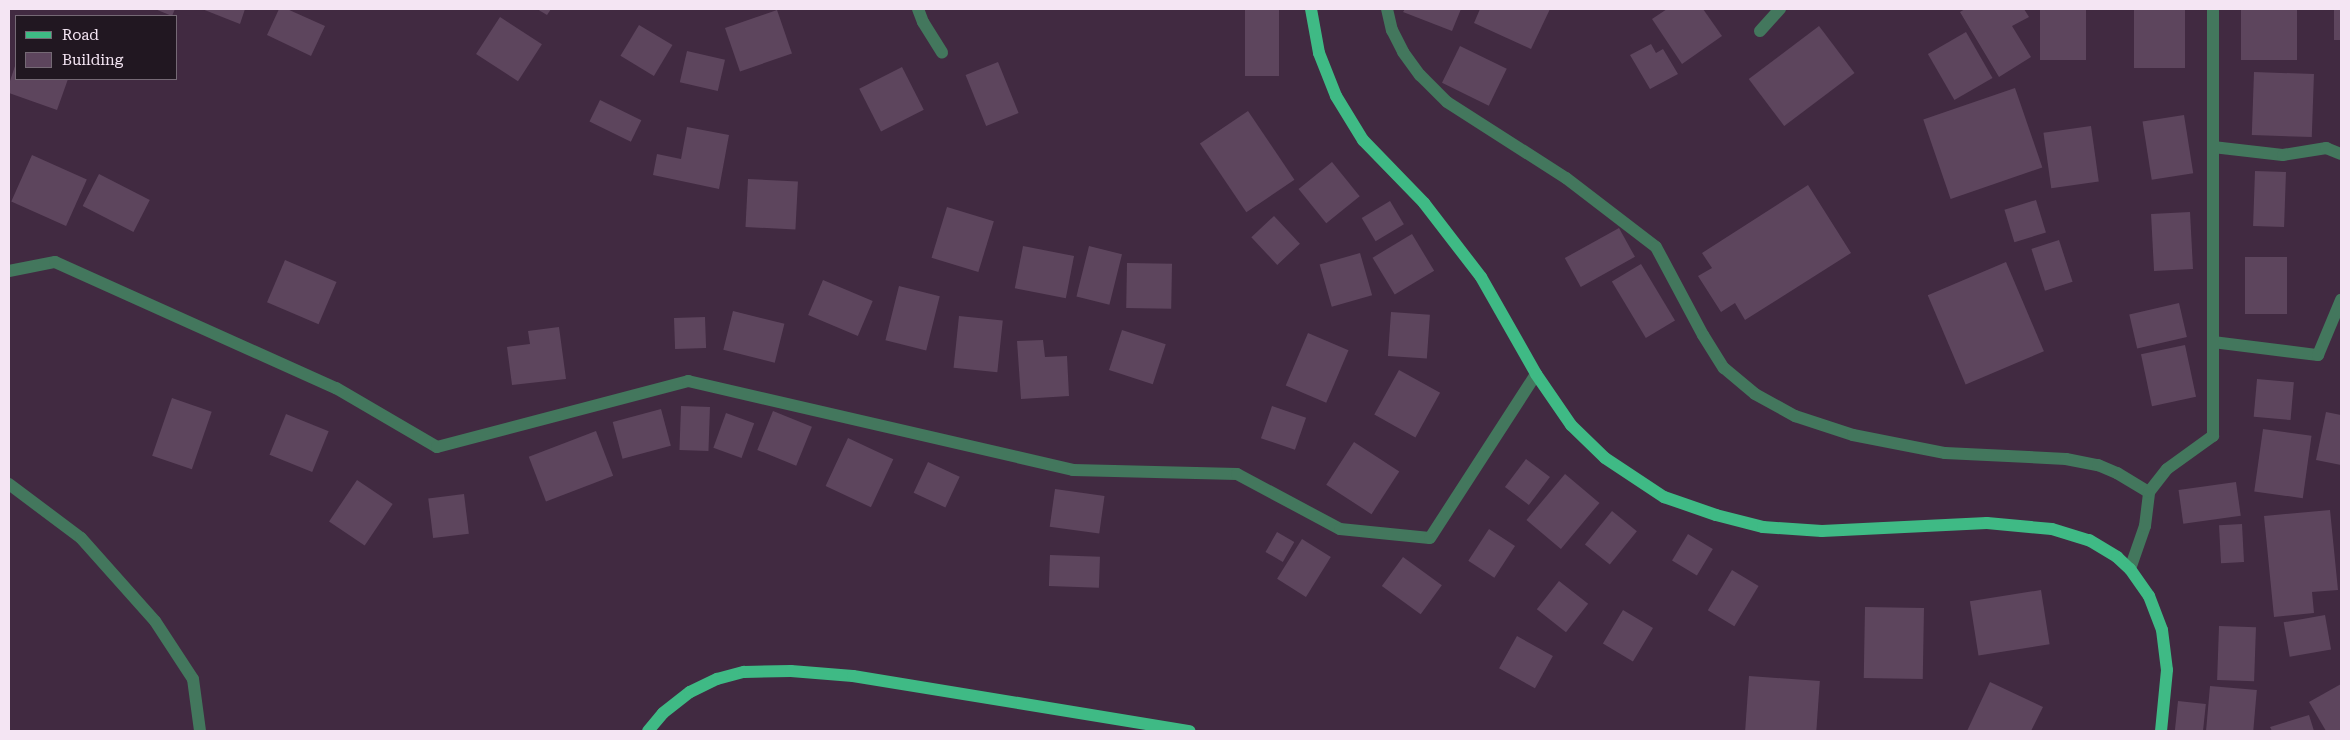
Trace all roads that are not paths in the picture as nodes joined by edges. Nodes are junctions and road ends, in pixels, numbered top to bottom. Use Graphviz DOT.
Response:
graph roads {
  1 [pos="918,9"];
  2 [pos="1311,9"];
  3 [pos="1387,9"];
  4 [pos="1780,9"];
  5 [pos="2213,9"];
  6 [pos="1760,31"];
  7 [pos="942,52"];
  8 [pos="2213,147"];
  9 [pos="2341,154"];
  10 [pos="9,271"];
  11 [pos="2341,300"];
  12 [pos="2213,342"];
  13 [pos="1536,374"];
  14 [pos="9,484"];
  15 [pos="2149,492"];
  16 [pos="2130,569"];
  17 [pos="200,731"];
  18 [pos="648,731"];
  19 [pos="1190,731"];
  20 [pos="2161,731"];
  1 -- 7 [label="street"];
  2 -- 13 [label="main road"];
  3 -- 15 [label="street"];
  4 -- 6 [label="street"];
  5 -- 8 [label="street"];
  8 -- 9 [label="street"];
  8 -- 12 [label="street"];
  10 -- 13 [label="street"];
  11 -- 12 [label="street"];
  12 -- 15 [label="street"];
  13 -- 16 [label="main road"];
  14 -- 17 [label="street"];
  15 -- 16 [label="street"];
  16 -- 20 [label="main road"];
  18 -- 19 [label="main road"];
}
